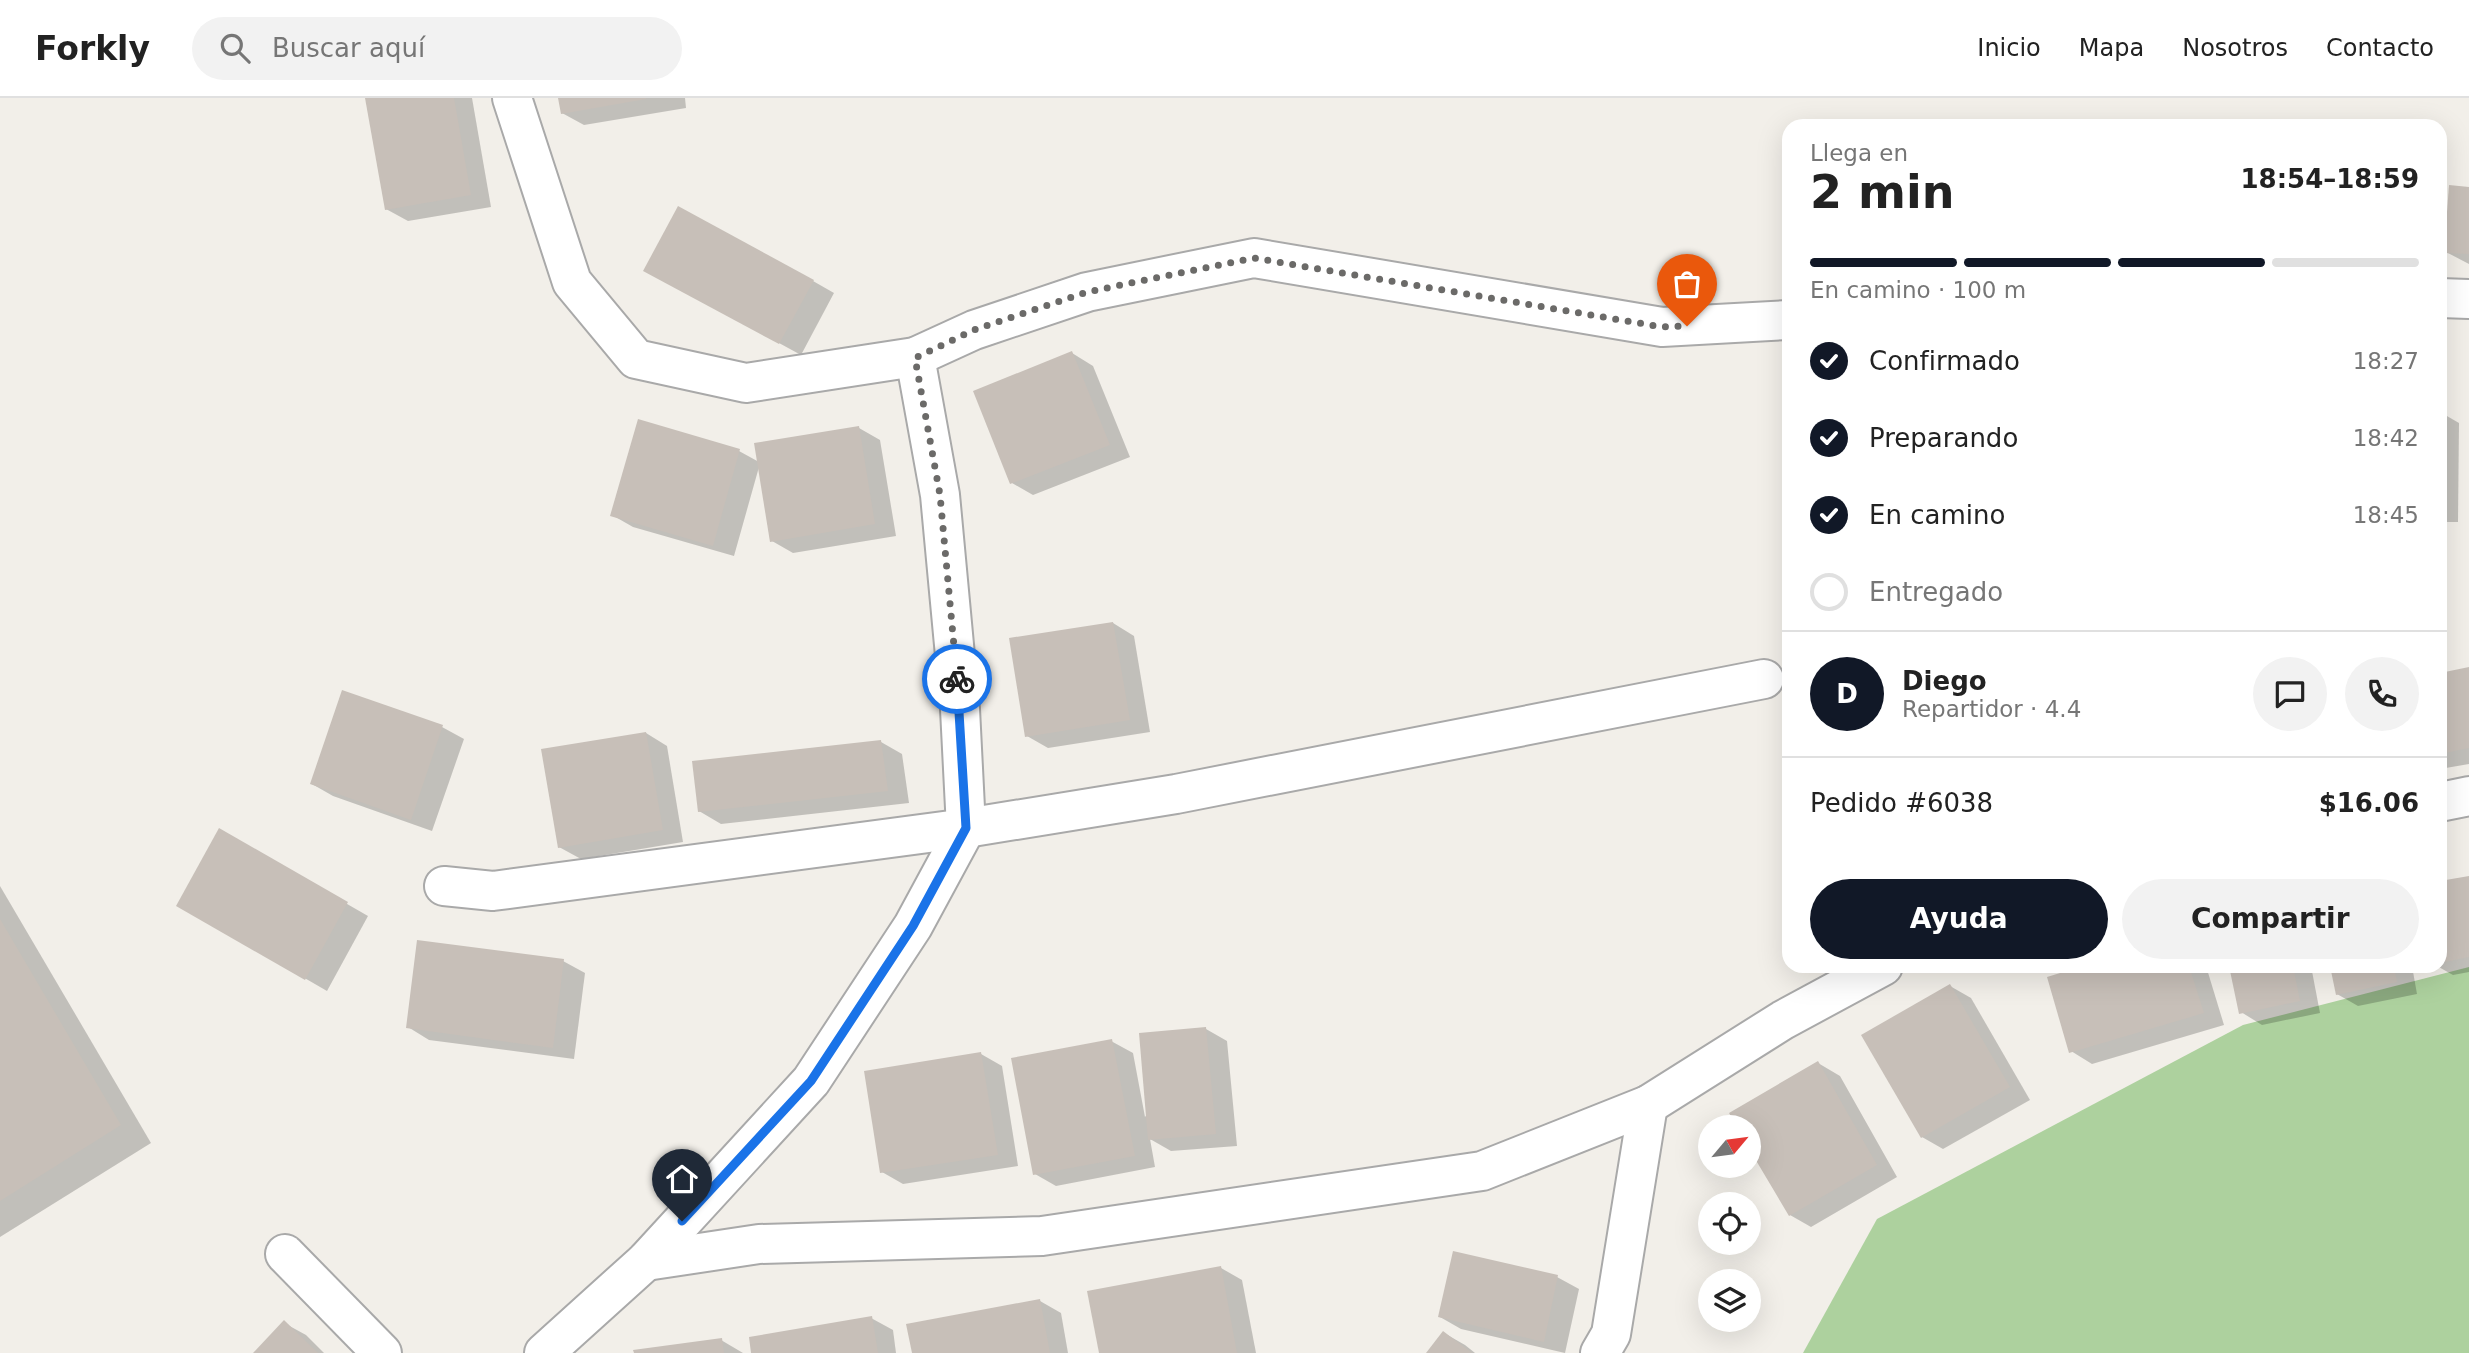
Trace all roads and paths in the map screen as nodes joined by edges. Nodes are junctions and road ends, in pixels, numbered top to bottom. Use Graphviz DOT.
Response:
graph roads {
  1 [pos="512,98"];
  2 [pos="2447,298"];
  3 [pos="2469,299"];
  4 [pos="1782,320"];
  5 [pos="915,358"];
  6 [pos="1764,679"];
  7 [pos="2469,796"];
  8 [pos="2447,801"];
  9 [pos="966,828"];
  10 [pos="443,886"];
  11 [pos="1870,973"];
  12 [pos="1648,1105"];
  13 [pos="285,1254"];
  14 [pos="646,1261"];
  15 [pos="382,1353"];
  16 [pos="544,1353"];
  17 [pos="1600,1353"];
  1 -- 5 [label="street"];
  2 -- 3 [label="street"];
  4 -- 5 [label="street"];
  5 -- 9 [label="street"];
  6 -- 9 [label="street"];
  7 -- 8 [label="street"];
  9 -- 10 [label="street"];
  9 -- 14 [label="street"];
  11 -- 12 [label="street"];
  12 -- 14 [label="street"];
  12 -- 17 [label="street"];
  13 -- 15 [label="street"];
  14 -- 16 [label="street"];
}
